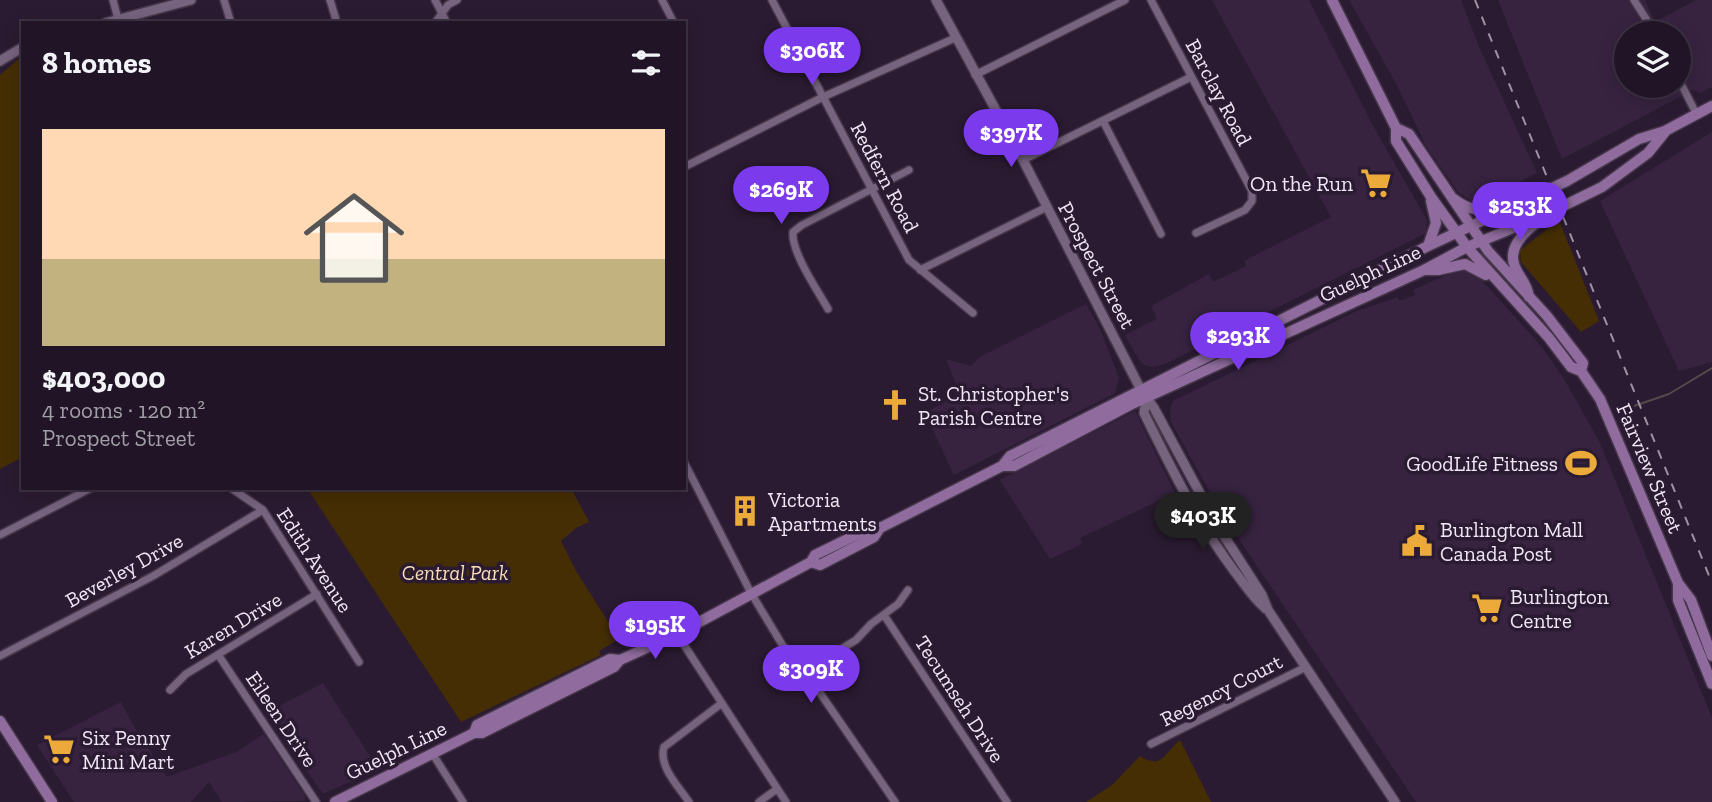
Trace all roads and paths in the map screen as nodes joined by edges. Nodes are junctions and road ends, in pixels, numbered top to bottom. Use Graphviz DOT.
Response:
graph roads {
  1 [pos="113,0"];
  2 [pos="191,0"];
  3 [pos="224,0"];
  4 [pos="330,0"];
  5 [pos="435,0"];
  6 [pos="457,0"];
  7 [pos="662,0"];
  8 [pos="772,0"];
  9 [pos="936,0"];
  10 [pos="1125,0"];
  11 [pos="1151,0"];
  12 [pos="1332,0"];
  13 [pos="1634,0"];
  14 [pos="441,13"];
  15 [pos="118,19"];
  16 [pos="112,21"];
  17 [pos="230,21"];
  18 [pos="336,21"];
  19 [pos="436,21"];
  20 [pos="446,21"];
  21 [pos="673,21"];
  22 [pos="1647,21"];
  23 [pos="955,38"];
  24 [pos="21,48"];
  25 [pos="0,61"];
  26 [pos="975,75"];
  27 [pos="1191,77"];
  28 [pos="823,97"];
  29 [pos="1688,98"];
  30 [pos="1712,106"];
  31 [pos="1696,113"];
  32 [pos="1103,121"];
  33 [pos="1396,128"];
  34 [pos="1665,131"];
  35 [pos="1023,160"];
  36 [pos="686,166"];
  37 [pos="909,170"];
  38 [pos="873,190"];
  39 [pos="1447,192"];
  40 [pos="1431,197"];
  41 [pos="1047,207"];
  42 [pos="1506,209"];
  43 [pos="1547,214"];
  44 [pos="1470,227"];
  45 [pos="1457,232"];
  46 [pos="1196,233"];
  47 [pos="1161,234"];
  48 [pos="1481,242"];
  49 [pos="1428,246"];
  50 [pos="1467,247"];
  51 [pos="919,270"];
  52 [pos="1424,270"];
  53 [pos="1494,278"];
  54 [pos="1529,298"];
  55 [pos="828,309"];
  56 [pos="973,313"];
  57 [pos="1581,371"];
  58 [pos="1143,394"];
  59 [pos="686,466"];
  60 [pos="87,490"];
  61 [pos="233,490"];
  62 [pos="263,510"];
  63 [pos="0,535"];
  64 [pos="1678,583"];
  65 [pos="908,590"];
  66 [pos="751,593"];
  67 [pos="317,594"];
  68 [pos="884,615"];
  69 [pos="677,634"];
  70 [pos="0,656"];
  71 [pos="219,656"];
  72 [pos="1712,656"];
  73 [pos="359,662"];
  74 [pos="1306,667"];
  75 [pos="805,671"];
  76 [pos="1712,684"];
  77 [pos="170,690"];
  78 [pos="722,703"];
  79 [pos="0,721"];
  80 [pos="1151,744"];
  81 [pos="432,753"];
  82 [pos="777,789"];
  83 [pos="52,802"];
  84 [pos="316,802"];
  85 [pos="335,802"];
  86 [pos="463,802"];
  87 [pos="689,802"];
  88 [pos="759,802"];
  89 [pos="786,802"];
  90 [pos="895,802"];
  91 [pos="1007,802"];
  92 [pos="1395,802"];
  1 -- 15 [label="street"];
  2 -- 15 [label="street"];
  3 -- 17 [label="street"];
  4 -- 18 [label="street"];
  5 -- 14 [label="street"];
  6 -- 14 [label="street"];
  7 -- 21 [label="street"];
  8 -- 28 [label="street, Redfern Road"];
  9 -- 23 [label="street, Prospect Street"];
  10 -- 26 [label="street"];
  11 -- 27 [label="street, Barclay Road"];
  12 -- 33 [label="main road, Fairview Street"];
  13 -- 22 [label="street"];
  14 -- 19 [label="street"];
  14 -- 20 [label="street"];
  15 -- 16 [label="street"];
  23 -- 26 [label="street, Prospect Street"];
  23 -- 28 [label="street"];
  24 -- 25 [label="street"];
  26 -- 35 [label="street, Prospect Street"];
  27 -- 32 [label="street"];
  27 -- 46 [label="street, Barclay Road"];
  28 -- 36 [label="street"];
  28 -- 38 [label="street, Redfern Road"];
  29 -- 31 [label="street"];
  30 -- 31 [label="main road, Guelph Line"];
  31 -- 34 [label="main road, Guelph Line"];
  32 -- 35 [label="street"];
  32 -- 47 [label="street"];
  33 -- 39 [label="main road, Fairview Street"];
  33 -- 40 [label="main road, Fairview Street"];
  34 -- 42 [label="main road, Guelph Line"];
  34 -- 43 [label="main road, Guelph Line"];
  35 -- 41 [label="street, Prospect Street"];
  37 -- 38 [label="street"];
  38 -- 51 [label="street, Redfern Road"];
  38 -- 55 [label="street"];
  39 -- 42 [label="main road"];
  39 -- 44 [label="main road, Fairview Street"];
  40 -- 45 [label="main road, Fairview Street"];
  40 -- 49 [label="main road"];
  41 -- 51 [label="street"];
  41 -- 58 [label="street, Prospect Street"];
  42 -- 44 [label="main road, Guelph Line"];
  43 -- 48 [label="main road, Guelph Line"];
  43 -- 54 [label="main road"];
  44 -- 45 [label="main road, Guelph Line"];
  44 -- 48 [label="main road, Fairview Street"];
  45 -- 49 [label="main road, Guelph Line"];
  45 -- 50 [label="main road, Fairview Street"];
  48 -- 50 [label="main road, Guelph Line"];
  48 -- 54 [label="main road, Fairview Street"];
  49 -- 58 [label="main road, Guelph Line"];
  50 -- 52 [label="main road, Guelph Line"];
  50 -- 53 [label="main road, Fairview Street"];
  51 -- 56 [label="street, Redfern Road"];
  52 -- 53 [label="main road"];
  52 -- 58 [label="main road, Guelph Line"];
  53 -- 57 [label="main road, Fairview Street"];
  54 -- 57 [label="main road, Fairview Street"];
  57 -- 64 [label="main road, Fairview Street"];
  58 -- 66 [label="main road, Guelph Line"];
  58 -- 74 [label="street, Prospect Street"];
  59 -- 66 [label="street"];
  60 -- 63 [label="street"];
  61 -- 62 [label="street, Edith Avenue"];
  62 -- 67 [label="street, Edith Avenue"];
  62 -- 70 [label="street, Beverley Drive"];
  64 -- 72 [label="main road, Fairview Street"];
  64 -- 76 [label="main road, Fairview Street"];
  65 -- 68 [label="street"];
  66 -- 69 [label="main road, Guelph Line"];
  66 -- 75 [label="street"];
  67 -- 71 [label="street, Karen Drive"];
  67 -- 73 [label="street, Edith Avenue"];
  68 -- 75 [label="street"];
  68 -- 91 [label="street, Tecumseh Drive"];
  69 -- 78 [label="street"];
  69 -- 81 [label="main road, Guelph Line"];
  71 -- 77 [label="street, Karen Drive"];
  71 -- 84 [label="street, Eileen Drive"];
  74 -- 80 [label="street, Regency Court"];
  74 -- 92 [label="street, Prospect Street"];
  75 -- 90 [label="street"];
  78 -- 82 [label="street"];
  78 -- 87 [label="street"];
  79 -- 83 [label="main road"];
  81 -- 85 [label="main road, Guelph Line"];
  81 -- 86 [label="street"];
  82 -- 88 [label="street"];
  82 -- 89 [label="street"];
}
